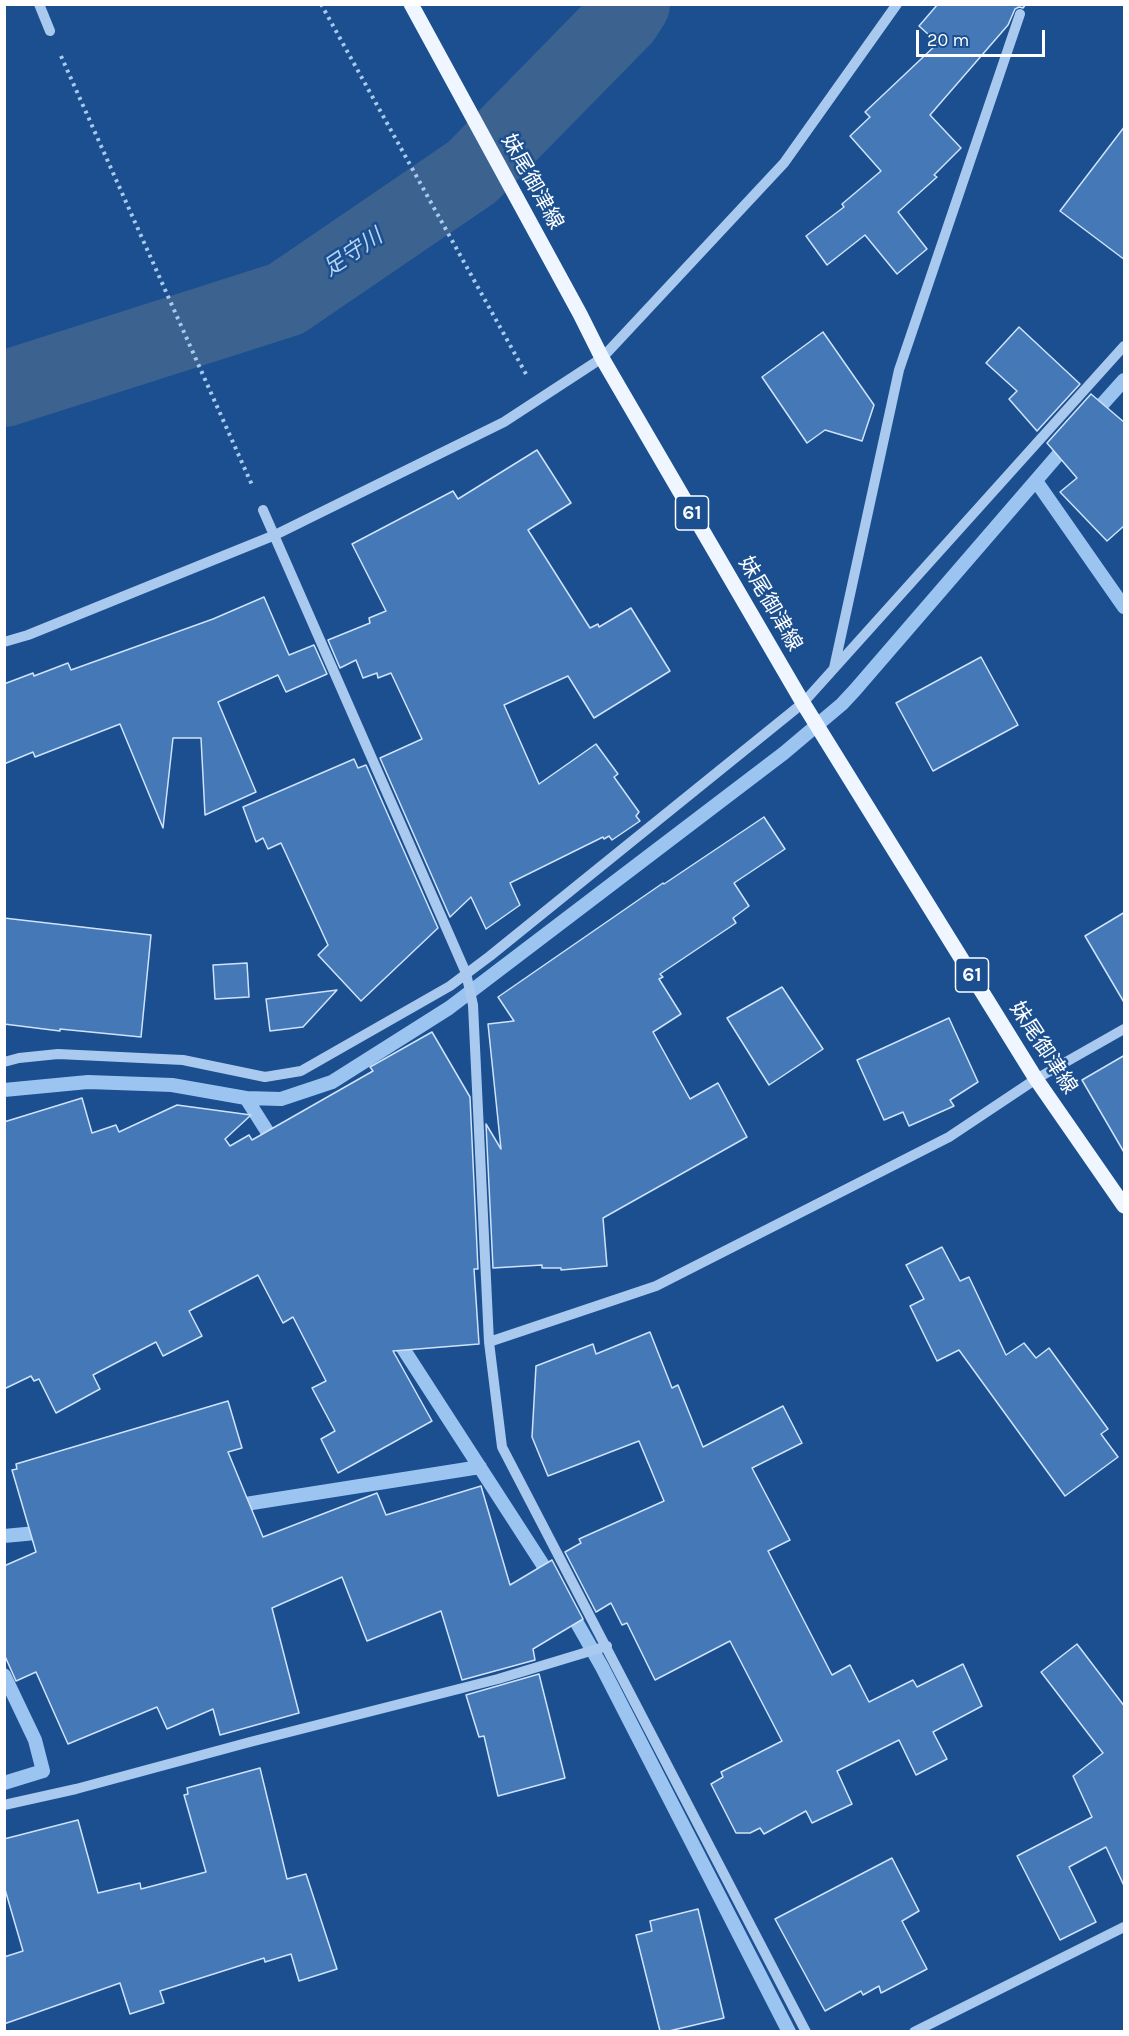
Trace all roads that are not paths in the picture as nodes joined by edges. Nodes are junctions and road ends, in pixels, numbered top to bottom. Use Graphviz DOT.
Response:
graph roads {
  1 [pos="39,4"];
  2 [pos="411,4"];
  3 [pos="897,4"];
  4 [pos="1020,14"];
  5 [pos="50,31"];
  6 [pos="1125,346"];
  7 [pos="602,358"];
  8 [pos="263,510"];
  9 [pos="275,535"];
  10 [pos="4,642"];
  11 [pos="834,668"];
  12 [pos="806,706"];
  13 [pos="467,978"];
  14 [pos="1125,1029"];
  15 [pos="4,1062"];
  16 [pos="1036,1079"];
  17 [pos="1125,1206"];
  18 [pos="489,1342"];
  19 [pos="603,1647"];
  20 [pos="4,1805"];
  21 [pos="1125,1927"];
  22 [pos="806,2031"];
  23 [pos="914,2031"];
  1 -- 5 [label="street"];
  2 -- 7 [label="main road, 妹尾御津線 / 61"];
  3 -- 7 [label="street"];
  4 -- 11 [label="street"];
  6 -- 11 [label="street"];
  7 -- 9 [label="street"];
  7 -- 12 [label="main road, 妹尾御津線 / 61"];
  8 -- 9 [label="street"];
  9 -- 10 [label="street"];
  9 -- 13 [label="street"];
  11 -- 12 [label="street"];
  12 -- 13 [label="street"];
  12 -- 16 [label="main road, 妹尾御津線 / 61"];
  13 -- 15 [label="street"];
  13 -- 18 [label="street"];
  14 -- 16 [label="street"];
  16 -- 17 [label="main road, 妹尾御津線 / 61"];
  16 -- 18 [label="street"];
  18 -- 19 [label="street"];
  19 -- 20 [label="street"];
  19 -- 22 [label="street"];
  21 -- 23 [label="street"];
}
